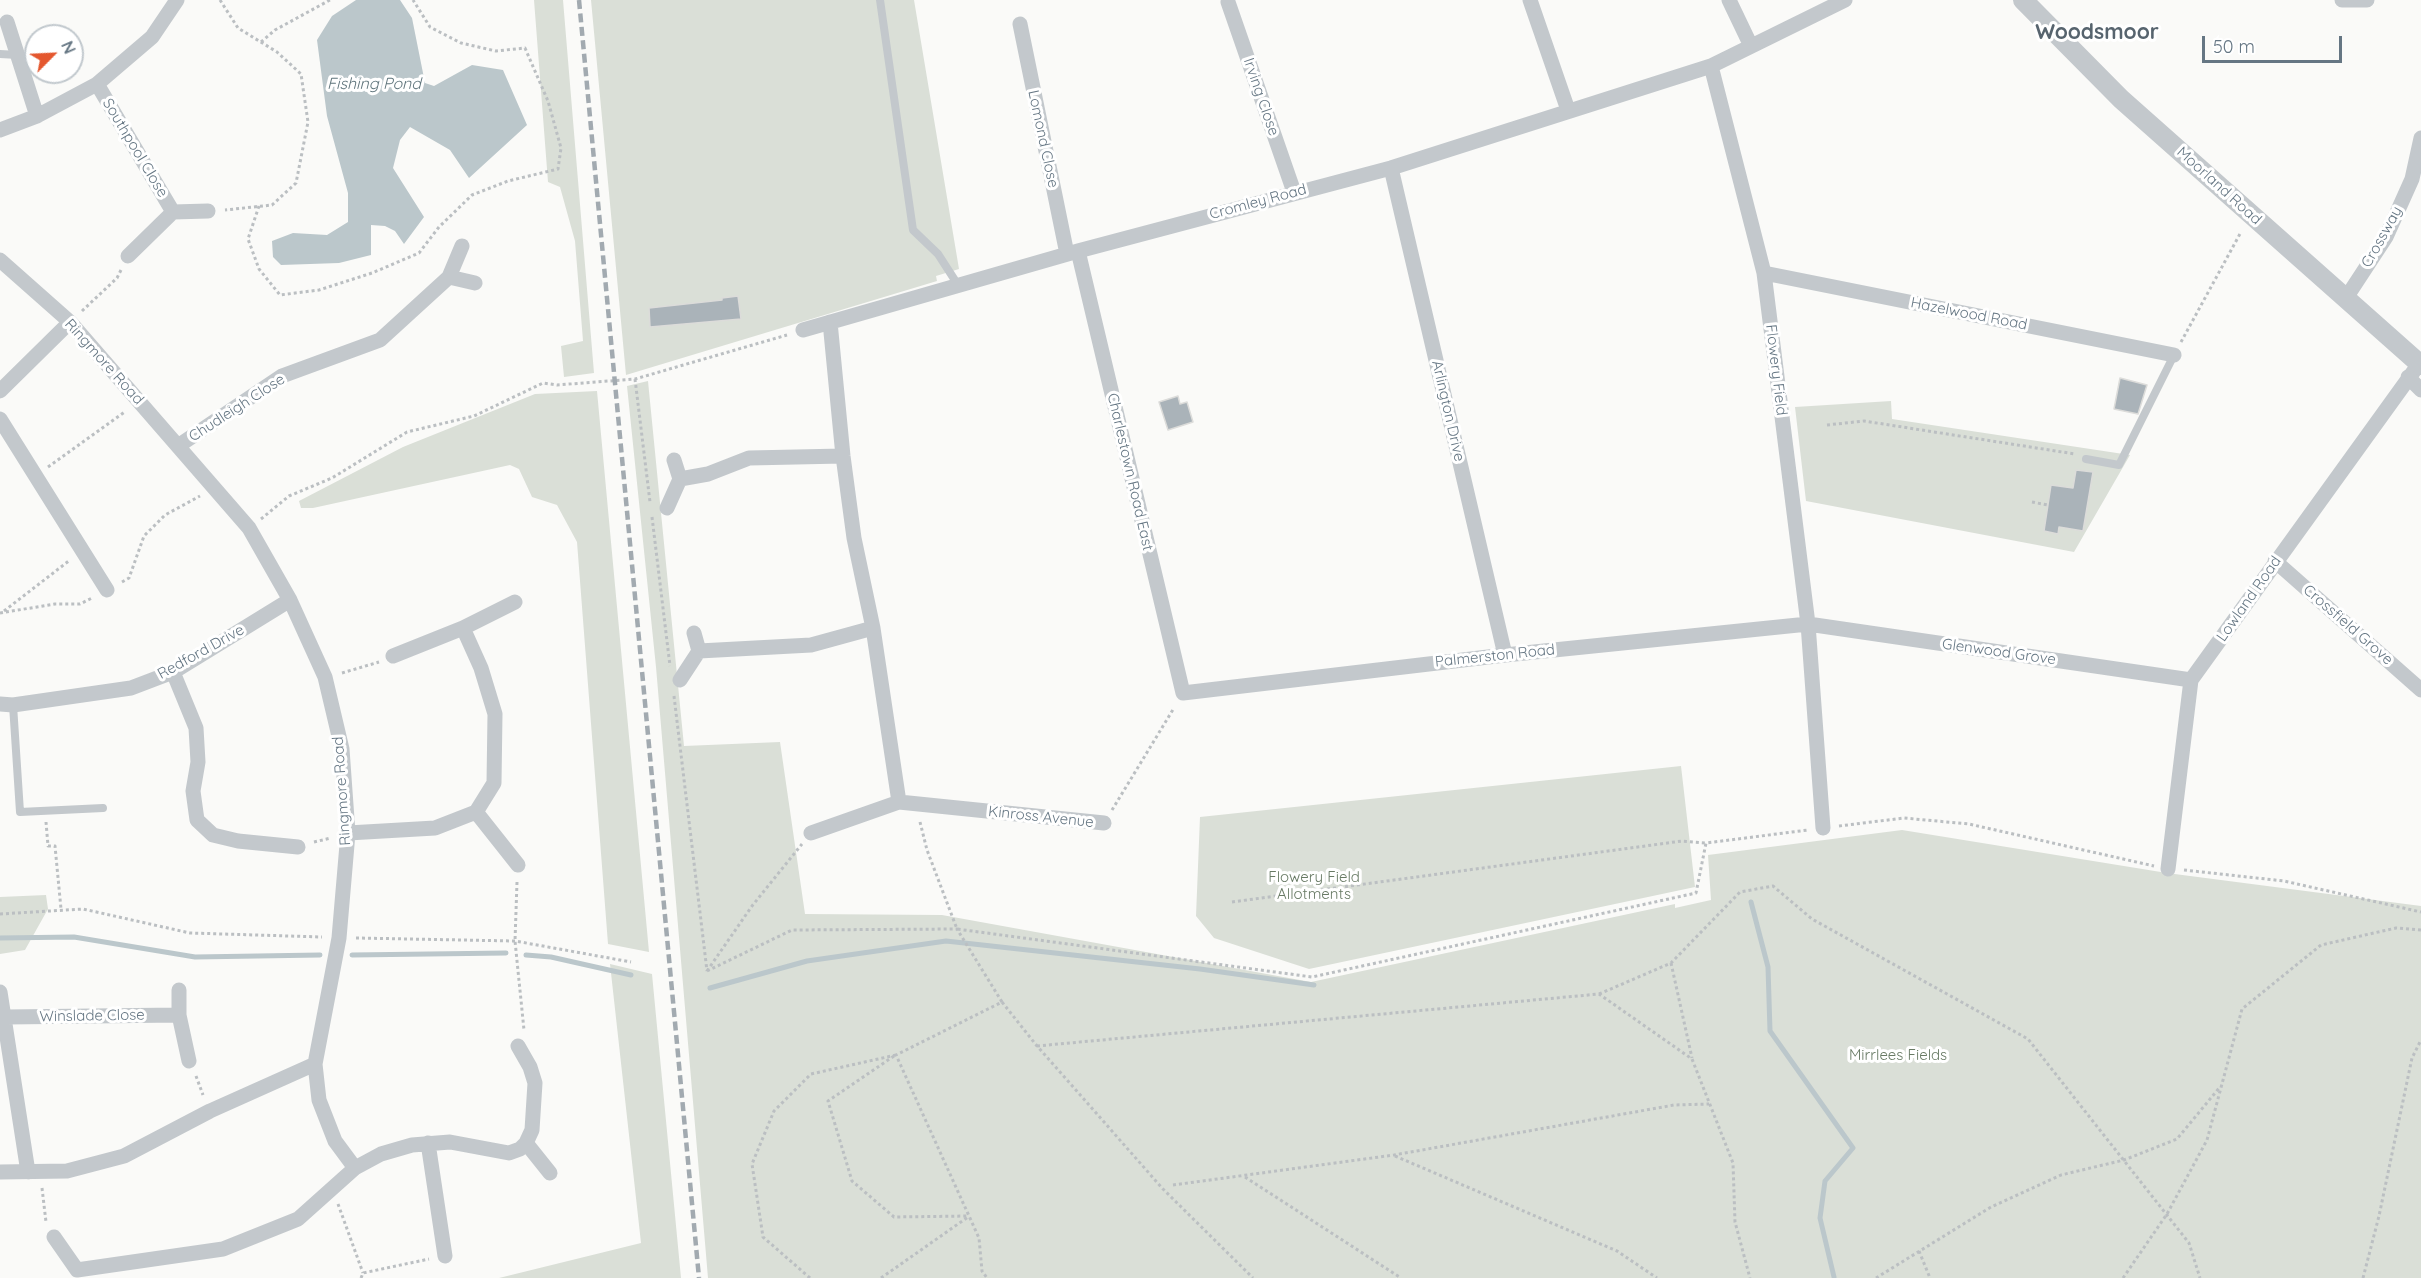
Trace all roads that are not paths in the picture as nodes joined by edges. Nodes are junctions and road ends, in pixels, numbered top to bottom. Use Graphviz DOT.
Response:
graph roads {
  1 [pos="177,0"];
  2 [pos="880,0"];
  3 [pos="1530,0"];
  4 [pos="1729,0"];
  5 [pos="1845,0"];
  6 [pos="2023,0"];
  7 [pos="2342,0"];
  8 [pos="2367,0"];
  9 [pos="1228,2"];
  10 [pos="7,22"];
  11 [pos="1020,24"];
  12 [pos="1751,46"];
  13 [pos="0,54"];
  14 [pos="18,55"];
  15 [pos="1711,66"];
  16 [pos="97,84"];
  17 [pos="1568,110"];
  18 [pos="37,116"];
  19 [pos="0,130"];
  20 [pos="2421,138"];
  21 [pos="1391,168"];
  22 [pos="1294,192"];
  23 [pos="173,212"];
  24 [pos="208,212"];
  25 [pos="462,246"];
  26 [pos="1072,253"];
  27 [pos="128,256"];
  28 [pos="0,260"];
  29 [pos="1764,273"];
  30 [pos="449,277"];
  31 [pos="475,283"];
  32 [pos="958,285"];
  33 [pos="2346,298"];
  34 [pos="70,322"];
  35 [pos="830,322"];
  36 [pos="803,330"];
  37 [pos="2174,355"];
  38 [pos="2416,369"];
  39 [pos="2421,390"];
  40 [pos="0,392"];
  41 [pos="0,419"];
  42 [pos="178,446"];
  43 [pos="843,456"];
  44 [pos="2086,459"];
  45 [pos="674,460"];
  46 [pos="680,479"];
  47 [pos="667,508"];
  48 [pos="2275,561"];
  49 [pos="107,590"];
  50 [pos="290,600"];
  51 [pos="515,602"];
  52 [pos="1808,624"];
  53 [pos="463,627"];
  54 [pos="873,628"];
  55 [pos="694,633"];
  56 [pos="699,651"];
  57 [pos="1505,655"];
  58 [pos="393,656"];
  59 [pos="173,672"];
  60 [pos="680,680"];
  61 [pos="2191,680"];
  62 [pos="2421,690"];
  63 [pos="1183,693"];
  64 [pos="7,704"];
  65 [pos="899,802"];
  66 [pos="103,808"];
  67 [pos="476,812"];
  68 [pos="1104,823"];
  69 [pos="1823,828"];
  70 [pos="348,833"];
  71 [pos="811,833"];
  72 [pos="298,847"];
  73 [pos="518,865"];
  74 [pos="2168,869"];
  75 [pos="179,990"];
  76 [pos="0,992"];
  77 [pos="179,1015"];
  78 [pos="6,1017"];
  79 [pos="518,1046"];
  80 [pos="189,1061"];
  81 [pos="315,1064"];
  82 [pos="428,1143"];
  83 [pos="526,1143"];
  84 [pos="355,1168"];
  85 [pos="35,1171"];
  86 [pos="0,1172"];
  87 [pos="550,1173"];
  88 [pos="54,1237"];
  89 [pos="445,1256"];
  90 [pos="76,1274"];
  1 -- 16 [label="street"];
  2 -- 32 [label="lane"];
  3 -- 17 [label="street"];
  4 -- 12 [label="street"];
  5 -- 12 [label="street"];
  6 -- 33 [label="street, Moorland Road"];
  7 -- 8 [label="street"];
  9 -- 22 [label="street, Irving Close"];
  10 -- 14 [label="street"];
  11 -- 26 [label="street, Lomond Close"];
  12 -- 15 [label="street"];
  13 -- 14 [label="lane"];
  14 -- 18 [label="street"];
  15 -- 17 [label="street, Cromley Road"];
  15 -- 29 [label="street, Flowery Field"];
  16 -- 18 [label="street"];
  16 -- 23 [label="street, Southpool Close"];
  17 -- 21 [label="street, Cromley Road"];
  18 -- 19 [label="street"];
  20 -- 33 [label="street, Crossway"];
  21 -- 22 [label="street, Cromley Road"];
  21 -- 57 [label="street, Arlington Drive"];
  22 -- 26 [label="street, Cromley Road"];
  23 -- 24 [label="street, Southpool Close"];
  23 -- 27 [label="street, Southpool Close"];
  25 -- 30 [label="street, Chudleigh Close"];
  26 -- 32 [label="street, Cromley Road"];
  26 -- 63 [label="street, Charlestown Road East"];
  28 -- 34 [label="street, Ringmore Road"];
  29 -- 37 [label="street, Hazelwood Road"];
  29 -- 52 [label="street, Flowery Field"];
  30 -- 31 [label="street"];
  30 -- 42 [label="street, Chudleigh Close"];
  32 -- 35 [label="street, Cromley Road"];
  33 -- 38 [label="street, Moorland Road"];
  34 -- 40 [label="street"];
  34 -- 42 [label="street, Ringmore Road"];
  35 -- 36 [label="street, Cromley Road"];
  35 -- 43 [label="street"];
  37 -- 44 [label="lane"];
  38 -- 39 [label="street"];
  38 -- 48 [label="street, Lowland Road"];
  41 -- 49 [label="street"];
  42 -- 50 [label="street, Ringmore Road"];
  43 -- 46 [label="street"];
  43 -- 54 [label="street"];
  45 -- 46 [label="street"];
  46 -- 47 [label="street"];
  48 -- 61 [label="street, Lowland Road"];
  48 -- 62 [label="street, Crossfield Grove"];
  50 -- 59 [label="street, Redford Drive"];
  50 -- 70 [label="street, Ringmore Road"];
  51 -- 53 [label="street"];
  52 -- 57 [label="street, Palmerston Road"];
  52 -- 61 [label="street, Glenwood Grove"];
  52 -- 69 [label="street, Flowery Field"];
  53 -- 58 [label="street"];
  53 -- 67 [label="street"];
  54 -- 56 [label="street"];
  54 -- 65 [label="street"];
  55 -- 56 [label="street"];
  56 -- 60 [label="street"];
  57 -- 63 [label="street, Palmerston Road"];
  59 -- 64 [label="street, Redford Drive"];
  59 -- 72 [label="street"];
  61 -- 74 [label="street, Lowland Road"];
  64 -- 66 [label="lane"];
  65 -- 68 [label="street, Kinross Avenue"];
  65 -- 71 [label="street, Kinross Avenue"];
  67 -- 70 [label="street"];
  67 -- 73 [label="street"];
  70 -- 81 [label="street, Ringmore Road"];
  75 -- 77 [label="street"];
  76 -- 78 [label="street"];
  77 -- 78 [label="street, Winslade Close"];
  77 -- 80 [label="street"];
  78 -- 85 [label="street"];
  79 -- 83 [label="street"];
  81 -- 84 [label="street, Ringmore Road"];
  81 -- 85 [label="street"];
  82 -- 83 [label="street"];
  82 -- 84 [label="street"];
  82 -- 89 [label="street"];
  83 -- 87 [label="street"];
  84 -- 90 [label="street"];
  85 -- 86 [label="street"];
  88 -- 90 [label="street"];
}
